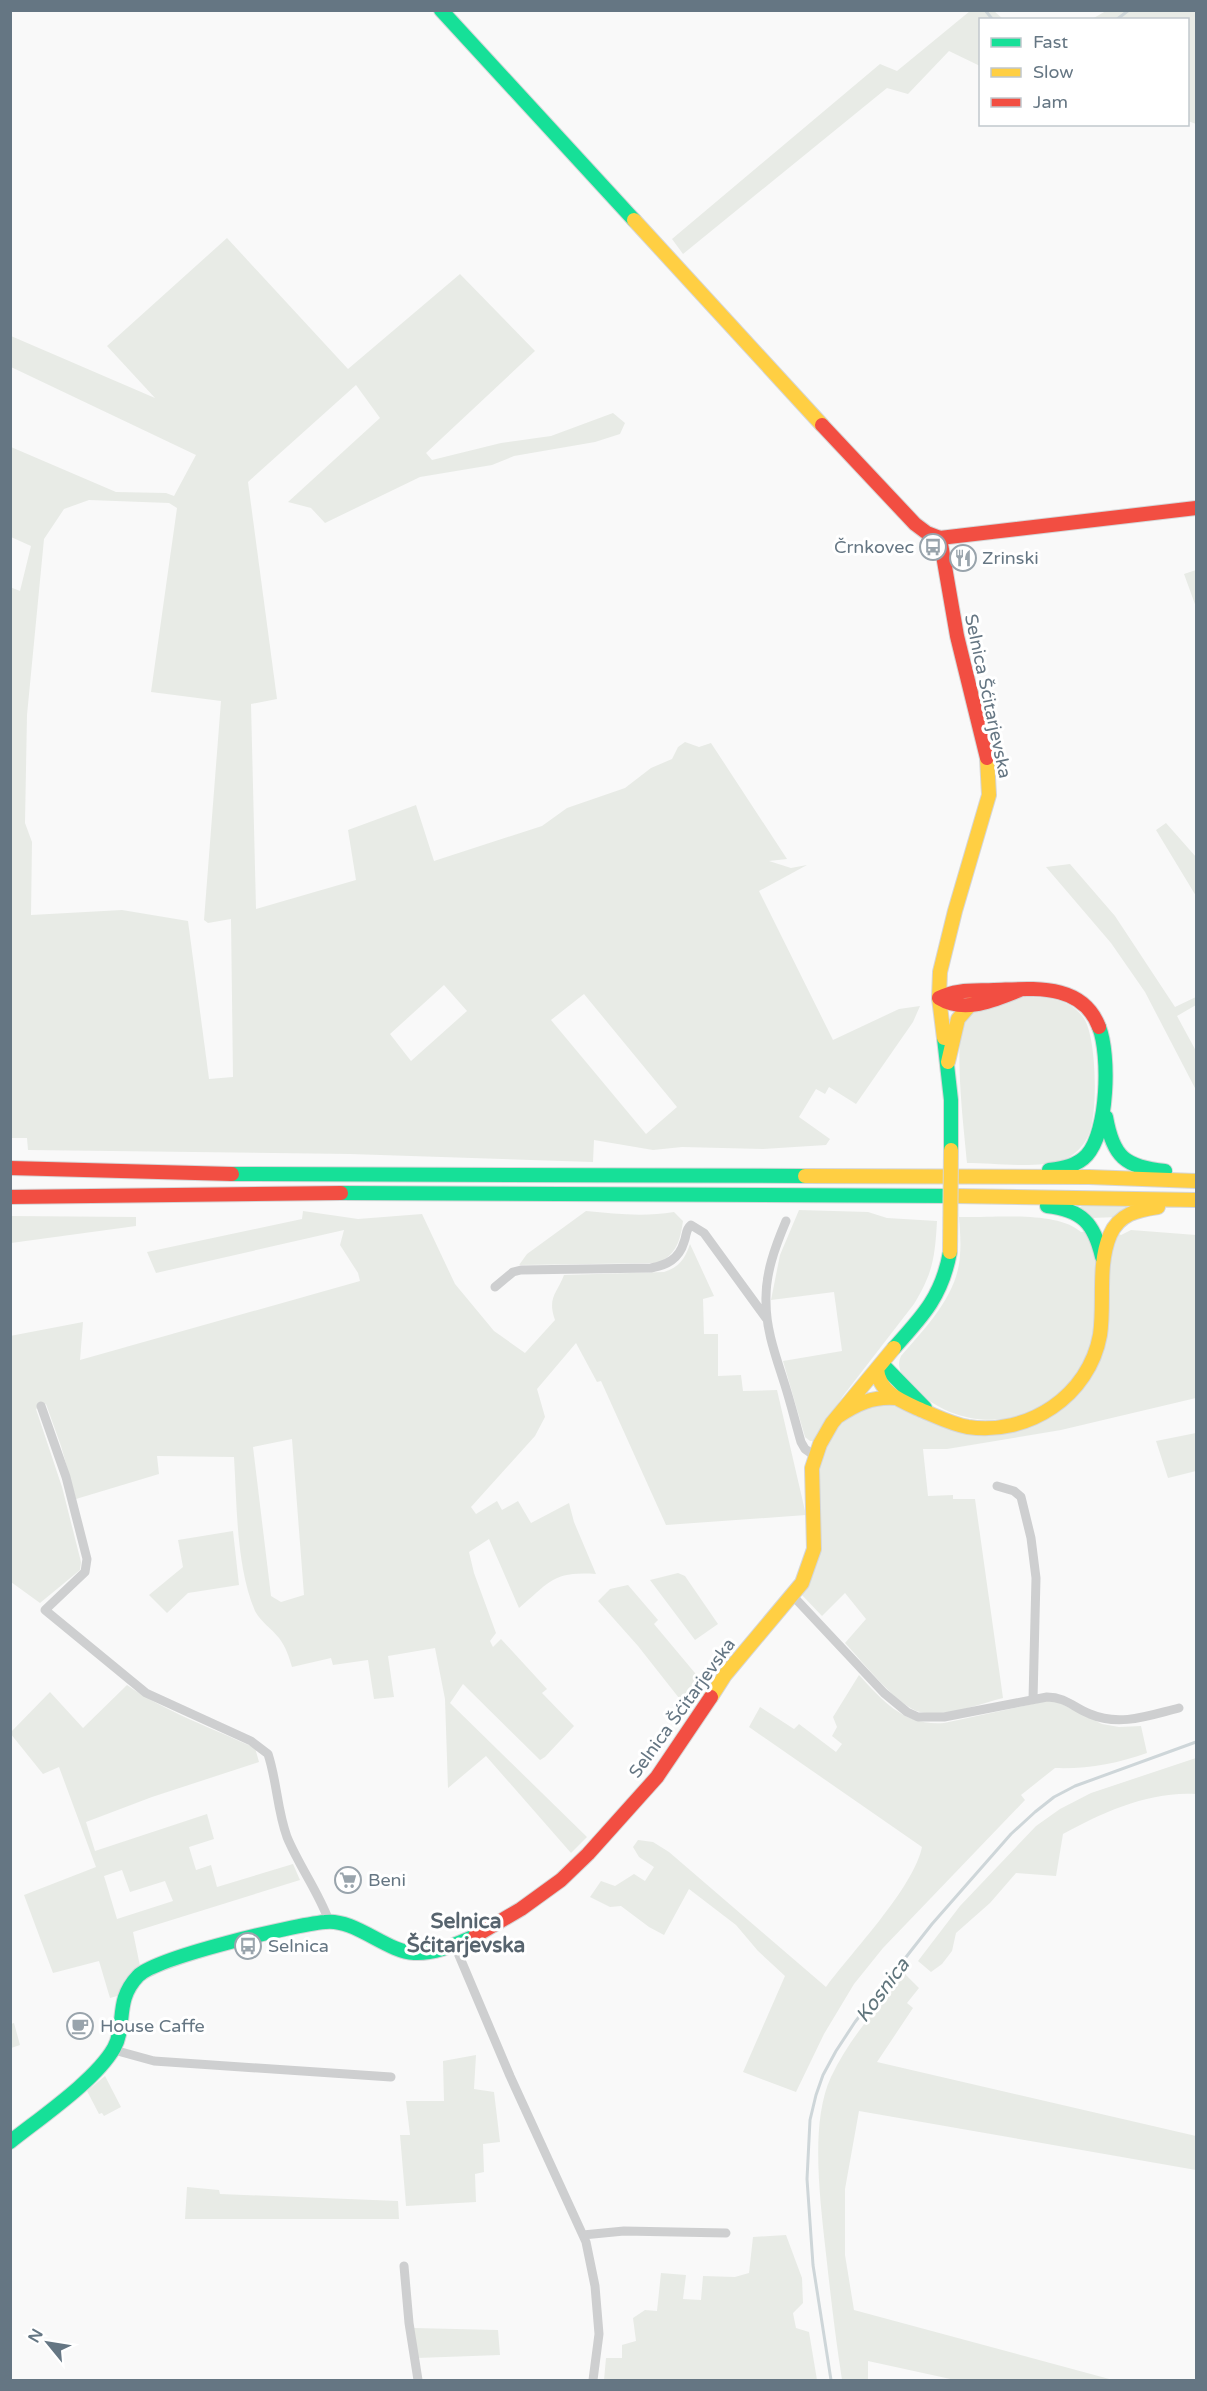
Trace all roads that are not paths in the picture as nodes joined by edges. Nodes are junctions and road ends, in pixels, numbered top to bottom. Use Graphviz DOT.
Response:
graph roads {
  1 [pos="441,10"];
  2 [pos="1197,508"];
  3 [pos="940,538"];
  4 [pos="1020,990"];
  5 [pos="939,998"];
  6 [pos="971,1004"];
  7 [pos="948,1062"];
  8 [pos="1104,1105"];
  9 [pos="10,1168"];
  10 [pos="1005,1178"];
  11 [pos="1197,1179"];
  12 [pos="10,1197"];
  13 [pos="1012,1197"];
  14 [pos="1197,1200"];
  15 [pos="786,1221"];
  16 [pos="1103,1263"];
  17 [pos="495,1287"];
  18 [pos="766,1317"];
  19 [pos="879,1367"];
  20 [pos="896,1398"];
  21 [pos="41,1406"];
  22 [pos="929,1413"];
  23 [pos="837,1417"];
  24 [pos="815,1456"];
  25 [pos="997,1486"];
  26 [pos="793,1596"];
  27 [pos="1034,1699"];
  28 [pos="1179,1708"];
  29 [pos="329,1921"];
  30 [pos="455,1946"];
  31 [pos="114,2050"];
  32 [pos="391,2077"];
  33 [pos="10,2142"];
  34 [pos="726,2233"];
  35 [pos="583,2235"];
  36 [pos="404,2266"];
  37 [pos="418,2380"];
  38 [pos="593,2380"];
  1 -- 3 [label="main road"];
  2 -- 3 [label="main road"];
  3 -- 5 [label="main road, Selnica Šćitarjevska"];
  4 -- 5 [label="main road"];
  4 -- 6 [label="main road"];
  4 -- 8 [label="main road"];
  5 -- 6 [label="main road"];
  5 -- 7 [label="main road, Selnica Šćitarjevska"];
  6 -- 7 [label="main road"];
  7 -- 19 [label="main road, bridge"];
  8 -- 10 [label="main road"];
  8 -- 11 [label="main road"];
  9 -- 10 [label="main road"];
  10 -- 11 [label="main road"];
  12 -- 13 [label="main road"];
  13 -- 14 [label="main road"];
  13 -- 16 [label="main road"];
  14 -- 16 [label="main road"];
  15 -- 18 [label="street"];
  16 -- 22 [label="main road"];
  17 -- 18 [label="street"];
  18 -- 24 [label="street"];
  19 -- 20 [label="main road"];
  19 -- 22 [label="main road"];
  19 -- 23 [label="main road"];
  20 -- 22 [label="main road"];
  20 -- 23 [label="main road"];
  21 -- 29 [label="street"];
  23 -- 24 [label="main road"];
  24 -- 26 [label="main road, Selnica Šćitarjevska"];
  25 -- 27 [label="street"];
  26 -- 27 [label="street"];
  26 -- 30 [label="main road, Selnica Šćitarjevska"];
  27 -- 28 [label="street"];
  29 -- 30 [label="main road, Selnica Šćitarjevska"];
  29 -- 31 [label="main road, Selnica Šćitarjevska"];
  30 -- 35 [label="street"];
  31 -- 32 [label="street"];
  31 -- 33 [label="main road, Selnica Šćitarjevska"];
  34 -- 35 [label="street"];
  35 -- 38 [label="street"];
  36 -- 37 [label="street"];
}
